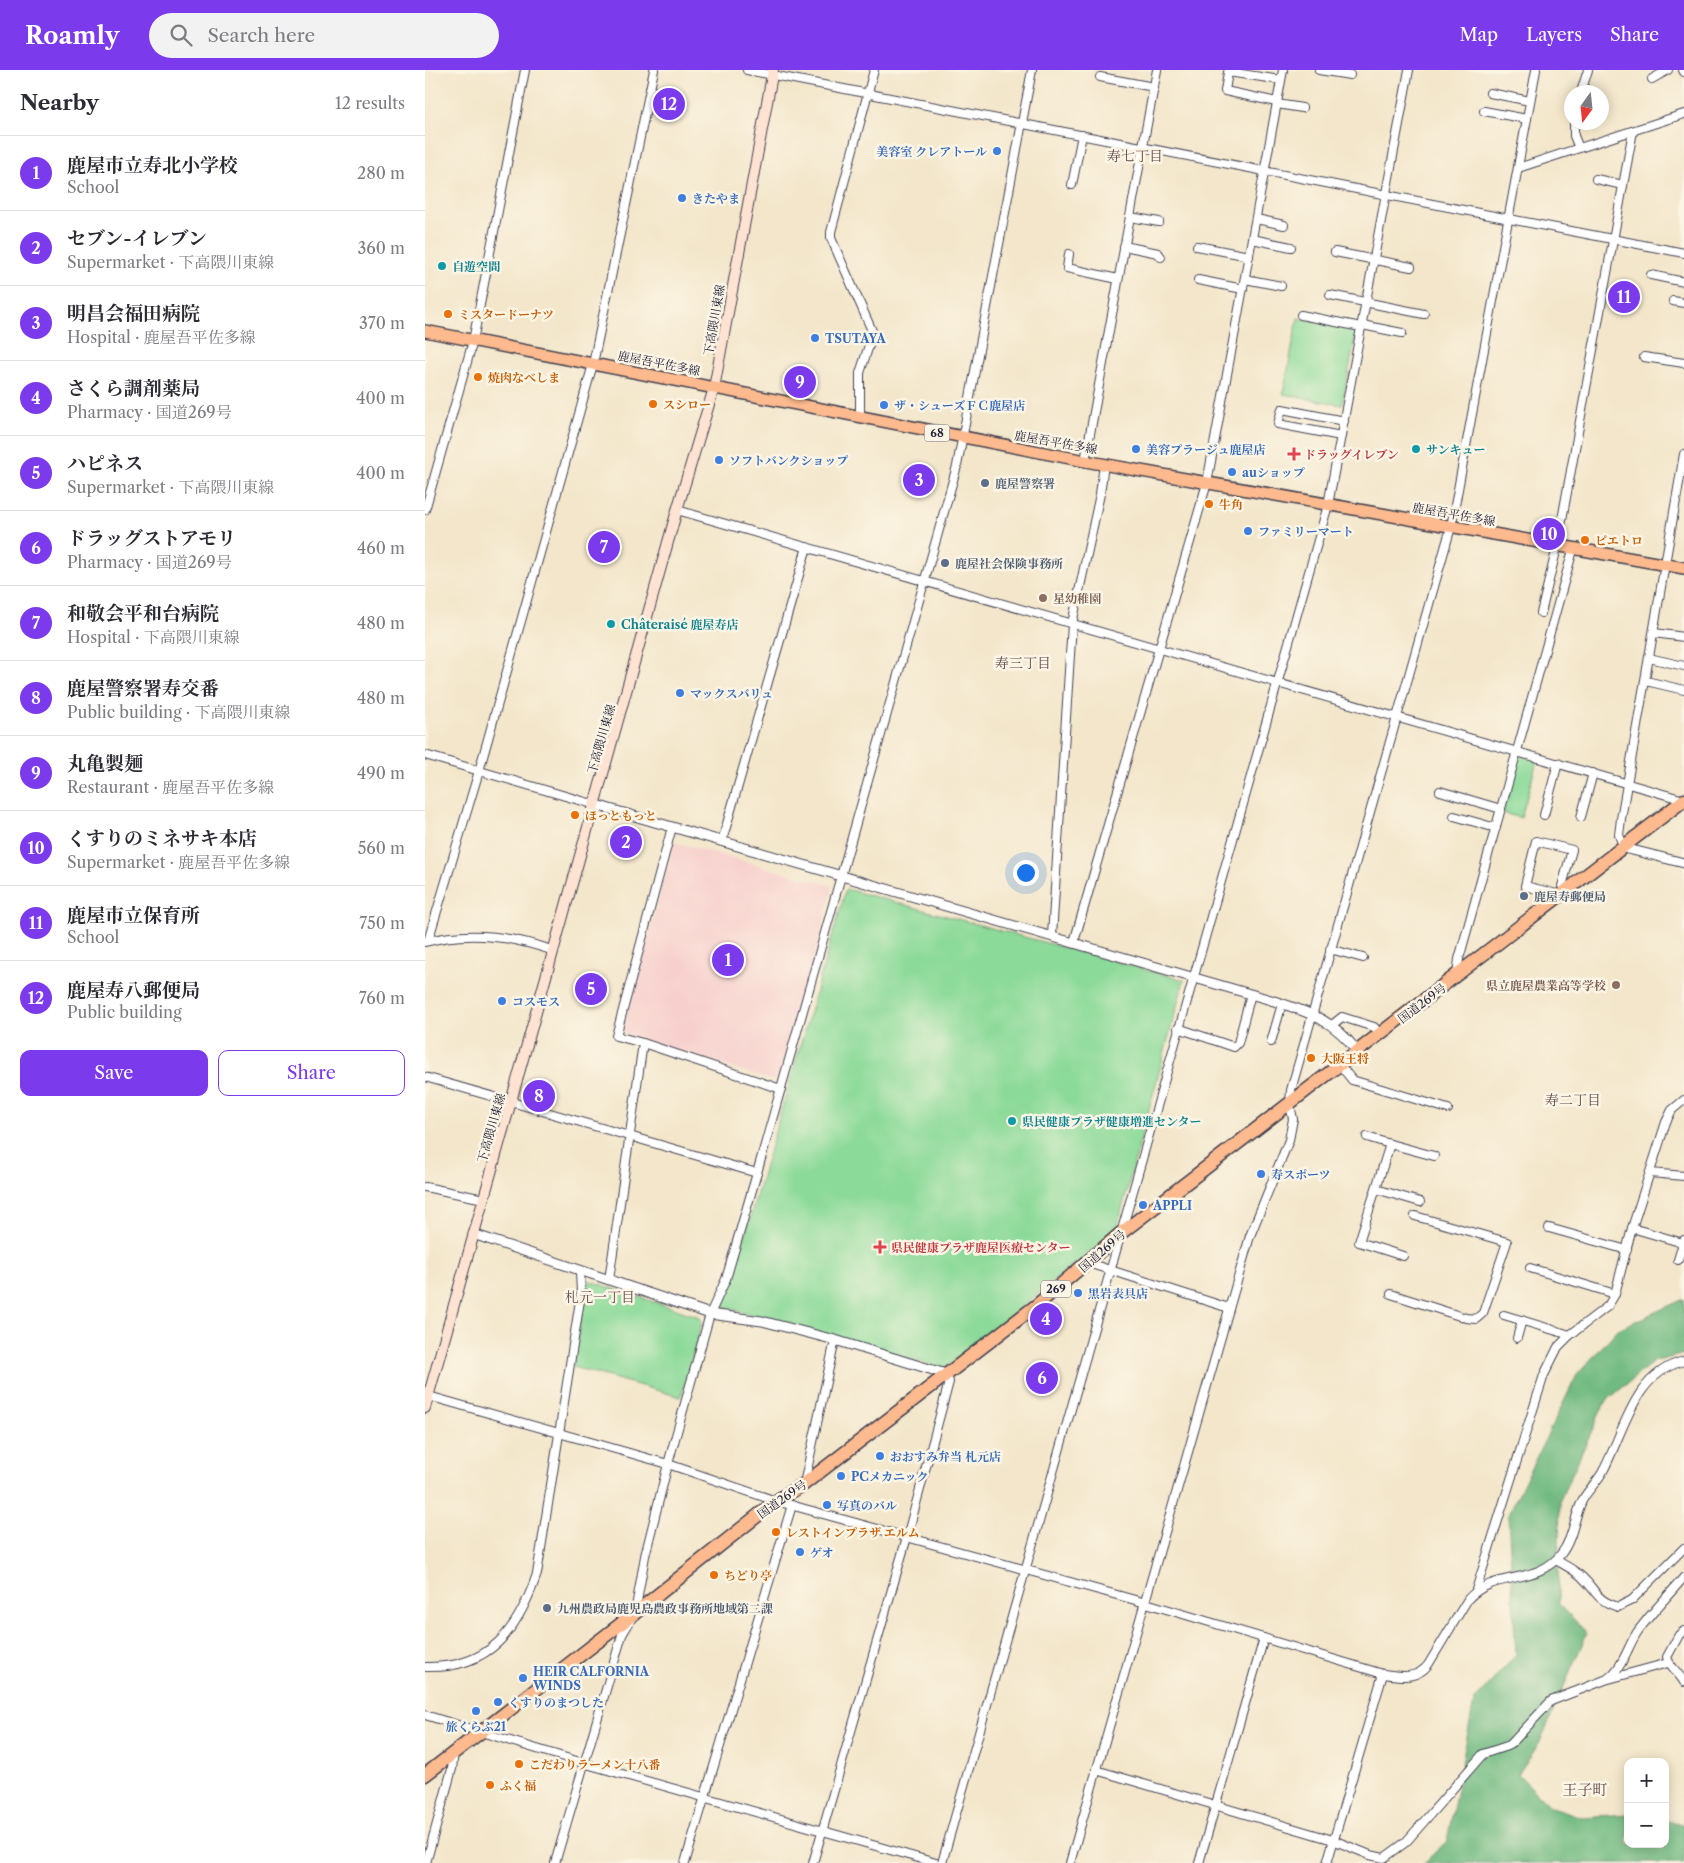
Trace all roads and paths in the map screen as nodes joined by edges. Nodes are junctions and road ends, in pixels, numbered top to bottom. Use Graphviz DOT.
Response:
graph roads {
  1 [pos="525,70"];
  2 [pos="654,70"];
  3 [pos="747,70"];
  4 [pos="874,70"];
  5 [pos="1032,70"];
  6 [pos="1157,70"];
  7 [pos="1283,70"];
  8 [pos="1319,70"];
  9 [pos="1409,70"];
  10 [pos="1536,70"];
  11 [pos="1588,70"];
  12 [pos="1668,70"];
  13 [pos="773,72"];
  14 [pos="1350,75"];
  15 [pos="1100,77"];
  16 [pos="1652,78"];
  17 [pos="1281,80"];
  18 [pos="1583,85"];
  19 [pos="1154,86"];
  20 [pos="868,93"];
  21 [pos="1490,93"];
  22 [pos="1530,100"];
  23 [pos="1277,103"];
  24 [pos="1302,108"];
  25 [pos="1484,111"];
  26 [pos="1684,114"];
  27 [pos="1527,119"];
  28 [pos="1022,123"];
  29 [pos="1574,130"];
  30 [pos="1633,131"];
  31 [pos="1082,135"];
  32 [pos="1143,147"];
  33 [pos="1579,148"];
  34 [pos="1518,168"];
  35 [pos="1265,170"];
  36 [pos="1596,179"];
  37 [pos="1072,184"];
  38 [pos="1623,185"];
  39 [pos="1386,194"];
  40 [pos="1130,217"];
  41 [pos="1508,218"];
  42 [pos="1256,219"];
  43 [pos="1159,222"];
  44 [pos="1284,225"];
  45 [pos="1252,239"];
  46 [pos="1614,239"];
  47 [pos="1125,246"];
  48 [pos="1197,246"];
  49 [pos="1291,247"];
  50 [pos="1335,252"];
  51 [pos="1684,253"];
  52 [pos="1069,254"];
  53 [pos="1249,256"];
  54 [pos="1161,258"];
  55 [pos="1374,260"];
  56 [pos="1411,267"];
  57 [pos="1651,275"];
  58 [pos="1119,279"];
  59 [pos="1245,279"];
  60 [pos="1198,280"];
  61 [pos="1684,282"];
  62 [pos="1281,286"];
  63 [pos="1243,289"];
  64 [pos="1330,295"];
  65 [pos="1673,301"];
  66 [pos="1366,302"];
  67 [pos="1684,303"];
  68 [pos="1424,314"];
  69 [pos="1301,315"];
  70 [pos="1362,326"];
  71 [pos="425,332"];
  72 [pos="1402,333"];
  73 [pos="473,341"];
  74 [pos="1645,357"];
  75 [pos="1684,363"];
  76 [pos="593,364"];
  77 [pos="714,388"];
  78 [pos="860,418"];
  79 [pos="1344,421"];
  80 [pos="1341,436"];
  81 [pos="963,438"];
  82 [pos="1684,454"];
  83 [pos="1085,461"];
  84 [pos="1104,464"];
  85 [pos="1207,483"];
  86 [pos="1328,505"];
  87 [pos="425,510"];
  88 [pos="677,510"];
  89 [pos="1451,527"];
  90 [pos="807,547"];
  91 [pos="1557,547"];
  92 [pos="1573,550"];
  93 [pos="1666,566"];
  94 [pos="1684,568"];
  95 [pos="925,581"];
  96 [pos="1541,613"];
  97 [pos="1072,624"];
  98 [pos="1654,633"];
  99 [pos="1684,638"];
  100 [pos="1159,649"];
  101 [pos="1649,658"];
  102 [pos="1684,666"];
  103 [pos="1645,680"];
  104 [pos="1276,682"];
  105 [pos="1684,690"];
  106 [pos="1397,717"];
  107 [pos="1517,752"];
  108 [pos="425,755"];
  109 [pos="1558,763"];
  110 [pos="479,771"];
  111 [pos="1593,773"];
  112 [pos="1627,783"];
  113 [pos="1441,791"];
  114 [pos="1684,800"];
  115 [pos="596,805"];
  116 [pos="1501,809"];
  117 [pos="1544,815"];
  118 [pos="1454,816"];
  119 [pos="1581,817"];
  120 [pos="672,827"];
  121 [pos="1496,828"];
  122 [pos="722,841"];
  123 [pos="1624,848"];
  124 [pos="1684,864"];
  125 [pos="842,876"];
  126 [pos="1563,896"];
  127 [pos="1052,936"];
  128 [pos="427,941"];
  129 [pos="1074,942"];
  130 [pos="1330,949"];
  131 [pos="554,952"];
  132 [pos="1363,958"];
  133 [pos="1193,976"];
  134 [pos="1456,977"];
  135 [pos="1251,994"];
  136 [pos="1282,1004"];
  137 [pos="1312,1013"];
  138 [pos="1332,1025"];
  139 [pos="1178,1028"];
  140 [pos="1380,1034"];
  141 [pos="1271,1042"];
  142 [pos="643,1043"];
  143 [pos="1357,1051"];
  144 [pos="1340,1065"];
  145 [pos="425,1076"];
  146 [pos="781,1089"];
  147 [pos="1684,1100"];
  148 [pos="511,1102"];
  149 [pos="1290,1105"];
  150 [pos="1448,1109"];
  151 [pos="630,1136"];
  152 [pos="1367,1137"];
  153 [pos="1390,1144"];
  154 [pos="1434,1156"];
  155 [pos="757,1173"];
  156 [pos="1650,1173"];
  157 [pos="1684,1176"];
  158 [pos="425,1187"];
  159 [pos="1376,1189"];
  160 [pos="484,1199"];
  161 [pos="1419,1202"];
  162 [pos="1415,1216"];
  163 [pos="1549,1228"];
  164 [pos="1632,1228"];
  165 [pos="1121,1233"];
  166 [pos="473,1234"];
  167 [pos="1683,1241"];
  168 [pos="1627,1250"];
  169 [pos="1403,1256"];
  170 [pos="1678,1260"];
  171 [pos="1088,1263"];
  172 [pos="1530,1268"];
  173 [pos="580,1271"];
  174 [pos="1111,1272"];
  175 [pos="609,1280"];
  176 [pos="1391,1294"];
  177 [pos="1615,1294"];
  178 [pos="1229,1308"];
  179 [pos="710,1314"];
  180 [pos="1504,1315"];
  181 [pos="1522,1320"];
  182 [pos="1570,1335"];
  183 [pos="1517,1338"];
  184 [pos="835,1340"];
  185 [pos="1684,1361"];
  186 [pos="946,1374"];
  187 [pos="427,1395"];
  188 [pos="425,1408"];
  189 [pos="559,1434"];
  190 [pos="668,1464"];
  191 [pos="804,1484"];
  192 [pos="776,1502"];
  193 [pos="791,1505"];
  194 [pos="907,1537"];
  195 [pos="1684,1548"];
  196 [pos="1555,1560"];
  197 [pos="1027,1570"];
  198 [pos="1684,1577"];
  199 [pos="1476,1590"];
  200 [pos="1146,1603"];
  201 [pos="635,1613"];
  202 [pos="1684,1631"];
  203 [pos="1263,1638"];
  204 [pos="1668,1663"];
  205 [pos="425,1667"];
  206 [pos="1383,1674"];
  207 [pos="1605,1680"];
  208 [pos="1684,1682"];
  209 [pos="425,1715"];
  210 [pos="480,1731"];
  211 [pos="454,1752"];
  212 [pos="583,1763"];
  213 [pos="1096,1770"];
  214 [pos="425,1775"];
  215 [pos="704,1796"];
  216 [pos="1216,1804"];
  217 [pos="822,1830"];
  218 [pos="1333,1840"];
  219 [pos="426,1863"];
  220 [pos="555,1863"];
  221 [pos="685,1863"];
  222 [pos="813,1863"];
  223 [pos="936,1863"];
  224 [pos="942,1863"];
  225 [pos="1069,1863"];
  226 [pos="1199,1863"];
  227 [pos="1327,1863"];
  1 -- 73 [label="street"];
  2 -- 76 [label="street"];
  3 -- 13 [label="street"];
  4 -- 20 [label="street"];
  5 -- 28 [label="street"];
  6 -- 19 [label="street"];
  7 -- 17 [label="street"];
  8 -- 14 [label="street"];
  9 -- 39 [label="street"];
  10 -- 22 [label="street"];
  11 -- 18 [label="street"];
  12 -- 16 [label="street"];
  13 -- 20 [label="street"];
  13 -- 77 [label="main road, 下高隈川東線"];
  15 -- 19 [label="street"];
  17 -- 23 [label="street"];
  17 -- 23 [label="street"];
  19 -- 32 [label="street"];
  20 -- 28 [label="street"];
  20 -- 78 [label="street"];
  21 -- 22 [label="street"];
  22 -- 27 [label="street"];
  23 -- 24 [label="street"];
  23 -- 35 [label="street"];
  25 -- 27 [label="street"];
  26 -- 30 [label="street"];
  27 -- 34 [label="street"];
  28 -- 31 [label="street"];
  28 -- 81 [label="street"];
  29 -- 33 [label="street"];
  30 -- 33 [label="street"];
  30 -- 38 [label="street"];
  31 -- 32 [label="street"];
  31 -- 37 [label="street"];
  32 -- 35 [label="street"];
  32 -- 40 [label="street"];
  33 -- 34 [label="street"];
  34 -- 41 [label="street"];
  35 -- 39 [label="street"];
  35 -- 42 [label="street"];
  36 -- 38 [label="street"];
  38 -- 46 [label="street"];
  39 -- 41 [label="street"];
  39 -- 55 [label="street"];
  40 -- 43 [label="street"];
  40 -- 47 [label="street"];
  41 -- 46 [label="street"];
  41 -- 89 [label="street"];
  42 -- 44 [label="street"];
  42 -- 45 [label="street"];
  45 -- 49 [label="street"];
  45 -- 53 [label="street"];
  46 -- 51 [label="street"];
  46 -- 91 [label="street"];
  47 -- 54 [label="street"];
  47 -- 58 [label="street"];
  48 -- 53 [label="street"];
  50 -- 55 [label="street"];
  52 -- 58 [label="street"];
  53 -- 59 [label="street"];
  55 -- 56 [label="street"];
  55 -- 66 [label="street"];
  57 -- 61 [label="street"];
  58 -- 83 [label="street"];
  59 -- 62 [label="street"];
  59 -- 63 [label="street"];
  60 -- 63 [label="street"];
  63 -- 85 [label="street"];
  64 -- 66 [label="street"];
  65 -- 67 [label="street"];
  66 -- 68 [label="street"];
  66 -- 70 [label="street"];
  69 -- 70 [label="street"];
  70 -- 72 [label="street"];
  70 -- 79 [label="street"];
  71 -- 73 [label="main road, 鹿屋吾平佐多線 / 68"];
  73 -- 76 [label="main road, 鹿屋吾平佐多線 / 68"];
  73 -- 87 [label="street"];
  74 -- 75 [label="street"];
  76 -- 77 [label="main road, 鹿屋吾平佐多線 / 68"];
  76 -- 110 [label="street"];
  77 -- 78 [label="main road, 鹿屋吾平佐多線 / 68"];
  77 -- 88 [label="main road, 下高隈川東線"];
  78 -- 81 [label="main road, 鹿屋吾平佐多線 / 68"];
  79 -- 80 [label="street"];
  79 -- 80 [label="street"];
  80 -- 86 [label="street"];
  81 -- 83 [label="main road, 鹿屋吾平佐多線 / 68"];
  81 -- 95 [label="street"];
  82 -- 93 [label="street"];
  83 -- 84 [label="main road, 鹿屋吾平佐多線 / 68"];
  84 -- 85 [label="main road, 鹿屋吾平佐多線 / 68"];
  84 -- 97 [label="street"];
  85 -- 86 [label="main road, 鹿屋吾平佐多線 / 68"];
  85 -- 100 [label="street"];
  86 -- 89 [label="main road, 鹿屋吾平佐多線 / 68"];
  86 -- 104 [label="street"];
  88 -- 90 [label="street"];
  88 -- 115 [label="main road, 下高隈川東線"];
  89 -- 91 [label="main road, 鹿屋吾平佐多線 / 68"];
  89 -- 106 [label="street"];
  90 -- 95 [label="street"];
  90 -- 122 [label="street"];
  91 -- 92 [label="main road, 鹿屋吾平佐多線 / 68"];
  91 -- 96 [label="street"];
  92 -- 93 [label="main road, 鹿屋吾平佐多線 / 68"];
  92 -- 107 [label="street"];
  93 -- 94 [label="main road, 鹿屋吾平佐多線 / 68"];
  93 -- 98 [label="street"];
  95 -- 97 [label="street"];
  95 -- 125 [label="street"];
  97 -- 100 [label="street"];
  97 -- 127 [label="street"];
  98 -- 99 [label="street"];
  98 -- 101 [label="street"];
  100 -- 104 [label="street"];
  100 -- 129 [label="street"];
  101 -- 102 [label="street"];
  101 -- 103 [label="street"];
  103 -- 105 [label="street"];
  103 -- 112 [label="street"];
  104 -- 106 [label="street"];
  104 -- 133 [label="street"];
  106 -- 107 [label="street"];
  106 -- 130 [label="street"];
  107 -- 109 [label="street"];
  107 -- 116 [label="street"];
  108 -- 110 [label="street"];
  109 -- 111 [label="street"];
  109 -- 117 [label="street"];
  110 -- 115 [label="street"];
  110 -- 128 [label="street"];
  111 -- 112 [label="street"];
  111 -- 119 [label="street"];
  112 -- 114 [label="street"];
  112 -- 123 [label="street"];
  113 -- 116 [label="street"];
  114 -- 123 [label="highway, 国道269号 / 269"];
  115 -- 120 [label="street"];
  115 -- 131 [label="main road, 下高隈川東線"];
  116 -- 121 [label="street"];
  118 -- 121 [label="street"];
  120 -- 122 [label="street"];
  120 -- 142 [label="street"];
  121 -- 134 [label="street"];
  122 -- 125 [label="street"];
  123 -- 124 [label="street"];
  123 -- 126 [label="highway, 国道269号 / 269"];
  125 -- 127 [label="street"];
  125 -- 146 [label="street"];
  126 -- 126 [label="street"];
  126 -- 134 [label="highway, 国道269号 / 269"];
  127 -- 129 [label="street"];
  128 -- 131 [label="street"];
  129 -- 133 [label="street"];
  130 -- 132 [label="street"];
  130 -- 137 [label="street"];
  131 -- 148 [label="main road, 下高隈川東線"];
  133 -- 135 [label="street"];
  133 -- 139 [label="street"];
  134 -- 140 [label="highway, 国道269号 / 269"];
  135 -- 136 [label="street"];
  135 -- 139 [label="street"];
  136 -- 137 [label="street"];
  136 -- 141 [label="street"];
  137 -- 138 [label="street"];
  137 -- 149 [label="street"];
  138 -- 140 [label="street"];
  138 -- 143 [label="street"];
  139 -- 165 [label="street"];
  140 -- 143 [label="highway, 国道269号 / 269"];
  142 -- 146 [label="street"];
  142 -- 151 [label="street"];
  143 -- 144 [label="highway, 国道269号 / 269"];
  144 -- 149 [label="highway, 国道269号 / 269"];
  144 -- 150 [label="street"];
  145 -- 148 [label="street"];
  146 -- 155 [label="street"];
  147 -- 156 [label="street"];
  148 -- 151 [label="street"];
  148 -- 160 [label="main road, 下高隈川東線"];
  149 -- 165 [label="highway, 国道269号 / 269"];
  149 -- 178 [label="street"];
  151 -- 155 [label="street"];
  151 -- 175 [label="street"];
  152 -- 153 [label="street"];
  153 -- 154 [label="street"];
  153 -- 159 [label="street"];
  155 -- 179 [label="street"];
  156 -- 157 [label="street"];
  156 -- 164 [label="street"];
  158 -- 160 [label="street"];
  159 -- 161 [label="street"];
  159 -- 169 [label="street"];
  160 -- 166 [label="main road, 下高隈川東線"];
  162 -- 176 [label="street"];
  163 -- 168 [label="street"];
  164 -- 167 [label="street"];
  164 -- 168 [label="street"];
  165 -- 171 [label="highway, 国道269号 / 269"];
  165 -- 174 [label="street"];
  166 -- 173 [label="street"];
  166 -- 187 [label="main road, 下高隈川東線"];
  167 -- 170 [label="street"];
  168 -- 177 [label="street"];
  171 -- 174 [label="street"];
  171 -- 186 [label="highway, 国道269号 / 269"];
  172 -- 177 [label="street"];
  173 -- 175 [label="street"];
  173 -- 189 [label="street"];
  174 -- 178 [label="street"];
  174 -- 197 [label="street"];
  175 -- 179 [label="street"];
  177 -- 182 [label="street"];
  178 -- 200 [label="street"];
  179 -- 184 [label="street"];
  179 -- 190 [label="street"];
  180 -- 181 [label="street"];
  181 -- 182 [label="street"];
  181 -- 183 [label="street"];
  182 -- 199 [label="street"];
  184 -- 186 [label="street"];
  184 -- 191 [label="street"];
  185 -- 196 [label="street"];
  186 -- 191 [label="highway, 国道269号 / 269"];
  186 -- 194 [label="street"];
  187 -- 188 [label="main road, 下高隈川東線"];
  187 -- 189 [label="street"];
  189 -- 190 [label="street"];
  189 -- 205 [label="street"];
  190 -- 192 [label="street"];
  190 -- 201 [label="street"];
  191 -- 192 [label="highway, 国道269号 / 269"];
  192 -- 193 [label="street"];
  192 -- 201 [label="highway, 国道269号 / 269"];
  193 -- 194 [label="street"];
  193 -- 215 [label="street"];
  194 -- 197 [label="street"];
  194 -- 217 [label="street"];
  195 -- 196 [label="street"];
  196 -- 199 [label="street"];
  197 -- 200 [label="street"];
  197 -- 224 [label="street"];
  198 -- 207 [label="street"];
  199 -- 206 [label="street"];
  200 -- 203 [label="street"];
  200 -- 213 [label="street"];
  201 -- 210 [label="highway, 国道269号 / 269"];
  201 -- 212 [label="street"];
  202 -- 204 [label="street"];
  203 -- 206 [label="street"];
  203 -- 216 [label="street"];
  204 -- 207 [label="street"];
  204 -- 208 [label="street"];
  206 -- 218 [label="street"];
  207 -- 218 [label="street"];
  209 -- 210 [label="street"];
  210 -- 211 [label="highway, 国道269号 / 269"];
  210 -- 212 [label="street"];
  211 -- 214 [label="highway, 国道269号 / 269"];
  211 -- 219 [label="street"];
  212 -- 215 [label="street"];
  212 -- 220 [label="street"];
  213 -- 216 [label="street"];
  213 -- 225 [label="street"];
  215 -- 217 [label="street"];
  215 -- 221 [label="street"];
  216 -- 218 [label="street"];
  216 -- 226 [label="street"];
  217 -- 222 [label="street"];
  217 -- 223 [label="street"];
  218 -- 227 [label="street"];
}
